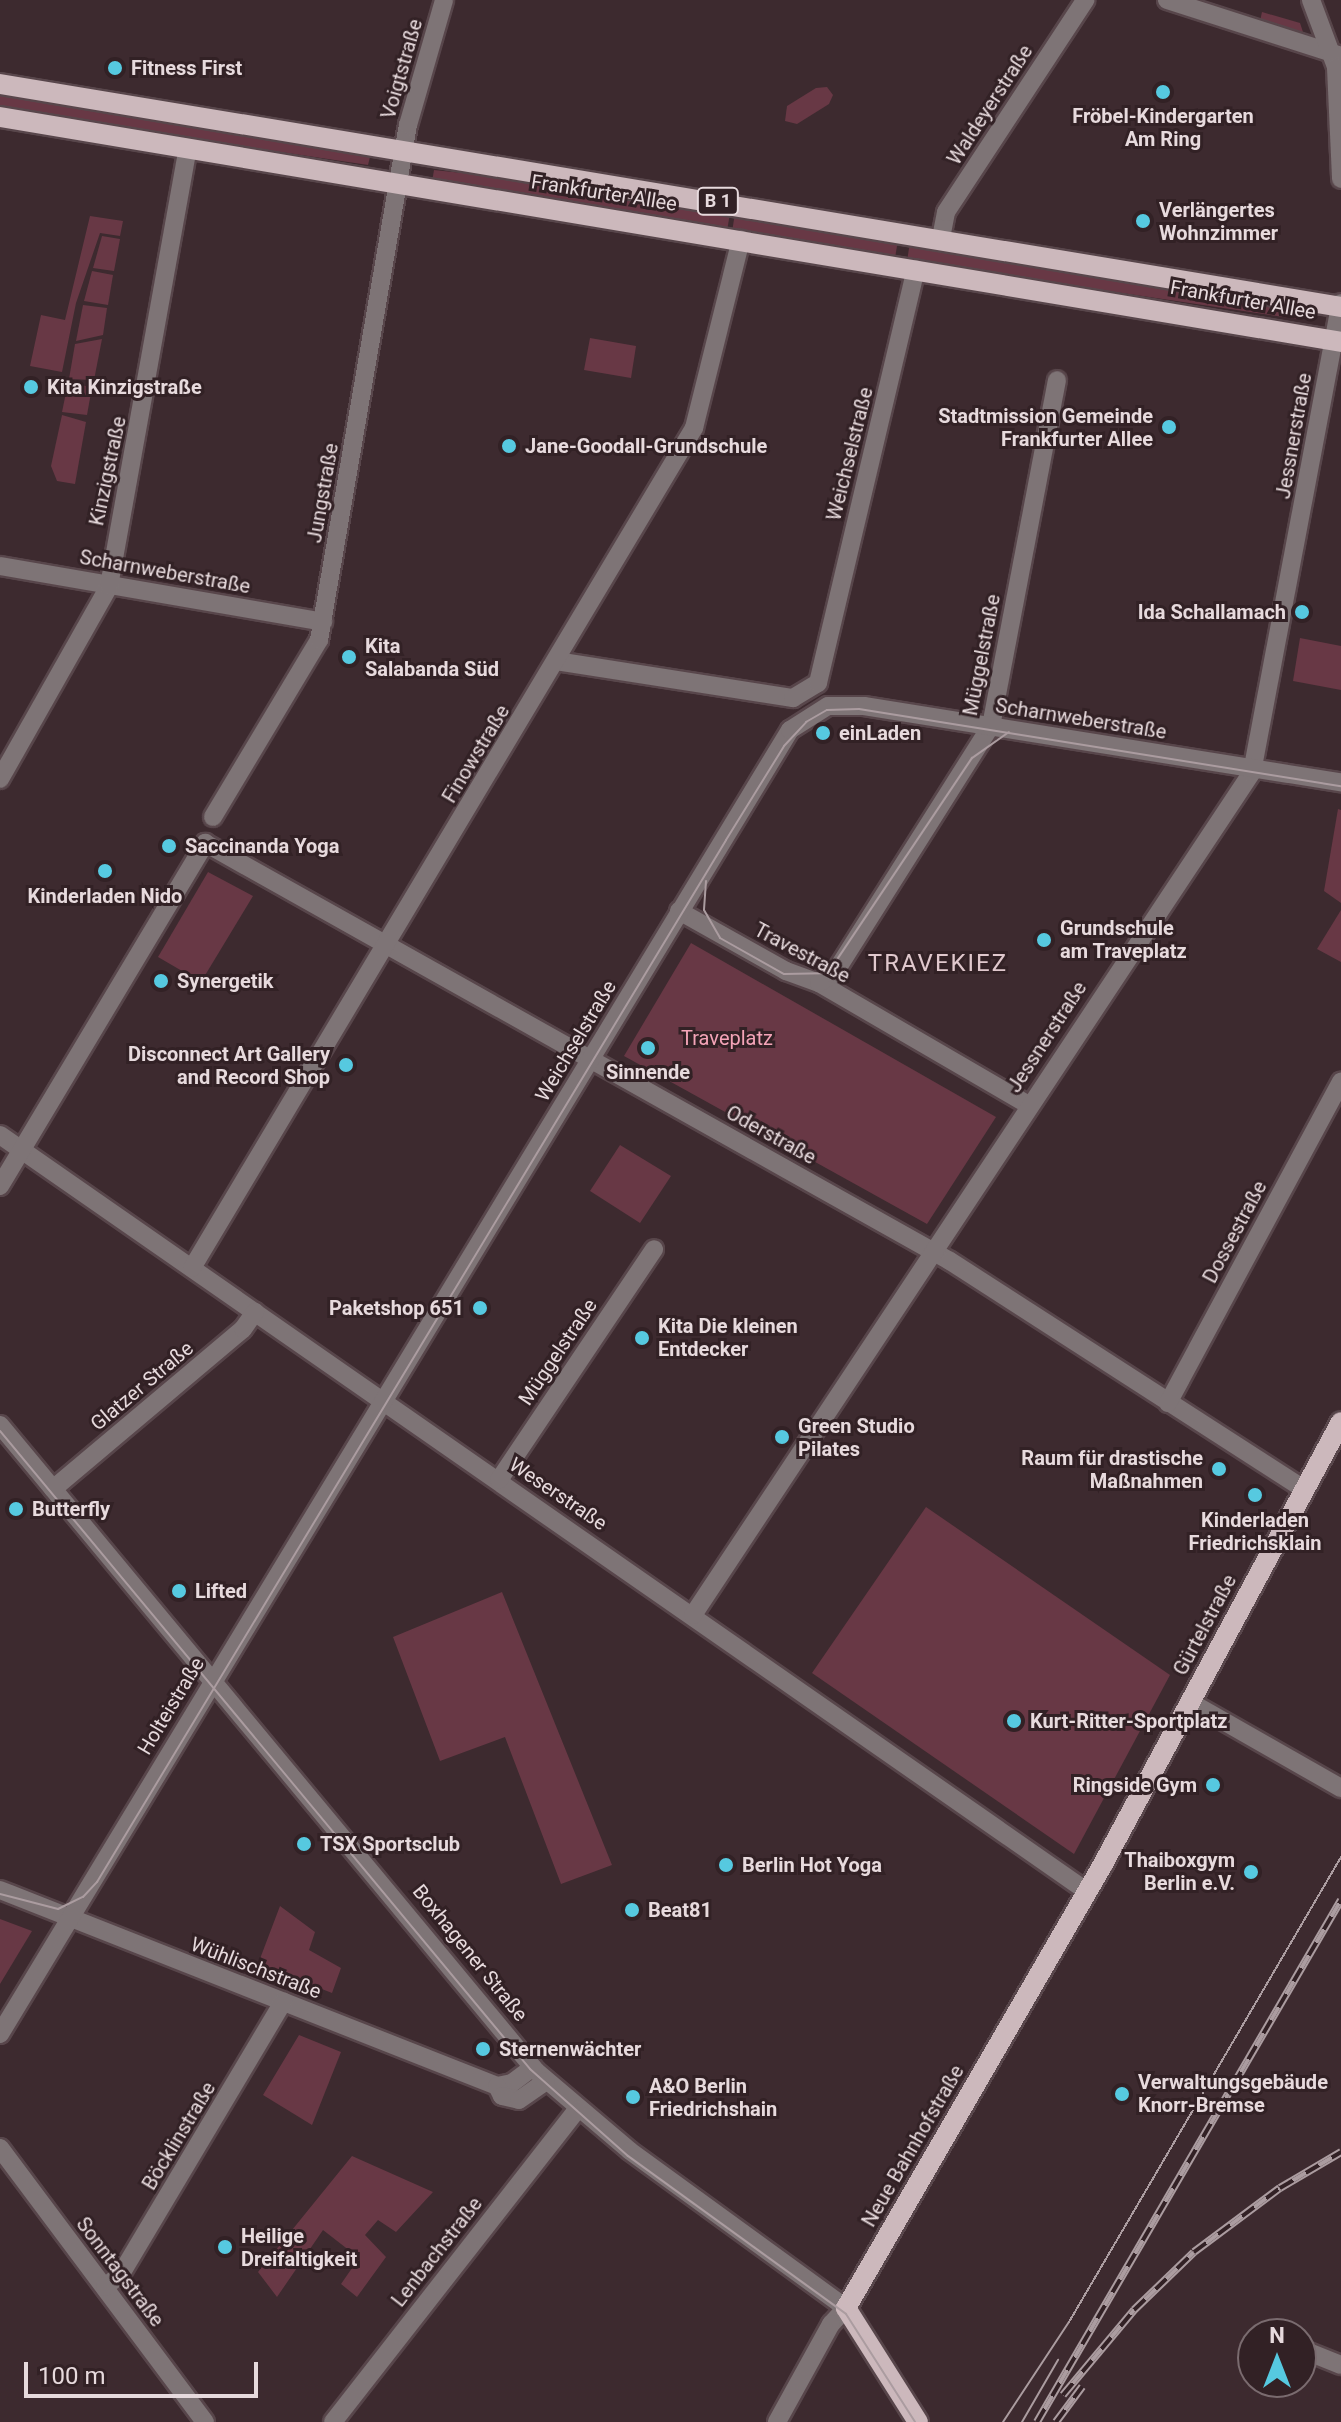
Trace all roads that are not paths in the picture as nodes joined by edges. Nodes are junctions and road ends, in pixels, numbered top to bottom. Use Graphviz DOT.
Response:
graph roads {
  1 [pos="444,0"];
  2 [pos="1085,0"];
  3 [pos="1167,0"];
  4 [pos="1311,0"];
  5 [pos="1337,54"];
  6 [pos="0,84"];
  7 [pos="0,117"];
  8 [pos="188,148"];
  9 [pos="404,150"];
  10 [pos="1341,179"];
  11 [pos="399,183"];
  12 [pos="941,238"];
  13 [pos="741,240"];
  14 [pos="916,269"];
  15 [pos="1341,305"];
  16 [pos="1337,341"];
  17 [pos="1057,380"];
  18 [pos="0,566"];
  19 [pos="109,586"];
  20 [pos="323,622"];
  21 [pos="556,661"];
  22 [pos="815,711"];
  23 [pos="991,726"];
  24 [pos="1253,768"];
  25 [pos="0,779"];
  26 [pos="1341,782"];
  27 [pos="213,817"];
  28 [pos="679,911"];
  29 [pos="386,945"];
  30 [pos="819,983"];
  31 [pos="591,1060"];
  32 [pos="1341,1082"];
  33 [pos="1029,1105"];
  34 [pos="0,1135"];
  35 [pos="20,1149"];
  36 [pos="0,1186"];
  37 [pos="654,1249"];
  38 [pos="932,1252"];
  39 [pos="192,1268"];
  40 [pos="255,1312"];
  41 [pos="384,1403"];
  42 [pos="1168,1403"];
  43 [pos="1341,1422"];
  44 [pos="0,1425"];
  45 [pos="499,1480"];
  46 [pos="1302,1488"];
  47 [pos="53,1489"];
  48 [pos="693,1615"];
  49 [pos="212,1681"];
  50 [pos="1190,1702"];
  51 [pos="1341,1788"];
  52 [pos="0,1890"];
  53 [pos="1088,1892"];
  54 [pos="70,1918"];
  55 [pos="283,2002"];
  56 [pos="0,2034"];
  57 [pos="533,2067"];
  58 [pos="546,2081"];
  59 [pos="497,2086"];
  60 [pos="577,2110"];
  61 [pos="0,2148"];
  62 [pos="105,2287"];
  63 [pos="846,2308"];
  64 [pos="1317,2355"];
  65 [pos="1341,2365"];
  66 [pos="205,2422"];
  67 [pos="333,2422"];
  68 [pos="777,2422"];
  69 [pos="918,2422"];
  1 -- 9 [label="street, Voigtstraße"];
  2 -- 12 [label="street, Waldeyerstraße"];
  3 -- 5 [label="street"];
  4 -- 5 [label="street"];
  5 -- 10 [label="street"];
  6 -- 9 [label="main road, Frankfurter Allee / B 1"];
  7 -- 8 [label="main road, Frankfurter Allee / B 1"];
  8 -- 11 [label="main road, Frankfurter Allee / B 1"];
  8 -- 19 [label="street, Kinzigstraße"];
  9 -- 11 [label="street, Jungstraße"];
  9 -- 12 [label="main road, Frankfurter Allee / B 1"];
  11 -- 13 [label="main road, Frankfurter Allee / B 1"];
  11 -- 20 [label="street, Jungstraße"];
  12 -- 15 [label="main road, Frankfurter Allee / B 1"];
  13 -- 14 [label="main road, Frankfurter Allee / B 1"];
  13 -- 21 [label="street, Finowstraße"];
  14 -- 16 [label="main road, Frankfurter Allee / B 1"];
  14 -- 21 [label="street, Weichselstraße"];
  15 -- 16 [label="street, Jessnerstraße"];
  16 -- 24 [label="street, Jessnerstraße"];
  17 -- 23 [label="street, Müggelstraße"];
  18 -- 19 [label="street, Scharnweberstraße"];
  19 -- 20 [label="street, Scharnweberstraße"];
  19 -- 25 [label="street, Kinzigstraße"];
  20 -- 27 [label="street, Jungstraße"];
  21 -- 29 [label="street, Finowstraße"];
  22 -- 23 [label="street, Scharnweberstraße"];
  22 -- 28 [label="street, Weichselstraße"];
  23 -- 24 [label="street, Scharnweberstraße"];
  23 -- 30 [label="street, Müggelstraße"];
  24 -- 26 [label="street, Scharnweberstraße"];
  24 -- 33 [label="street, Jessnerstraße"];
  28 -- 30 [label="street, Travestraße"];
  28 -- 31 [label="street, Weichselstraße"];
  29 -- 31 [label="street, Oderstraße"];
  29 -- 35 [label="street, Oderstraße"];
  29 -- 39 [label="street, Finowstraße"];
  30 -- 33 [label="street, Travestraße"];
  31 -- 38 [label="street, Oderstraße"];
  31 -- 41 [label="street, Weichselstraße"];
  32 -- 42 [label="street, Dossestraße"];
  33 -- 38 [label="street, Jessnerstraße"];
  34 -- 35 [label="street, Weserstraße"];
  35 -- 36 [label="street"];
  35 -- 39 [label="street, Weserstraße"];
  37 -- 45 [label="street, Müggelstraße"];
  38 -- 42 [label="street, Oderstraße"];
  38 -- 48 [label="street, Jessnerstraße"];
  39 -- 40 [label="street, Weserstraße"];
  40 -- 41 [label="street, Weserstraße"];
  40 -- 47 [label="street, Glatzer Straße"];
  41 -- 45 [label="street, Weserstraße"];
  41 -- 49 [label="street, Holteistraße"];
  42 -- 46 [label="street, Oderstraße"];
  43 -- 46 [label="main road, Gürtelstraße"];
  44 -- 47 [label="street, Boxhagener Straße"];
  45 -- 48 [label="street, Weserstraße"];
  46 -- 50 [label="main road, Gürtelstraße"];
  47 -- 49 [label="street, Boxhagener Straße"];
  48 -- 53 [label="street, Weserstraße"];
  49 -- 54 [label="street, Holteistraße"];
  49 -- 57 [label="street, Boxhagener Straße"];
  50 -- 51 [label="street"];
  50 -- 53 [label="main road, Gürtelstraße"];
  52 -- 54 [label="street, Wühlischstraße"];
  53 -- 63 [label="main road, Neue Bahnhofstraße"];
  54 -- 55 [label="street, Wühlischstraße"];
  54 -- 56 [label="street, Holteistraße"];
  55 -- 59 [label="street, Wühlischstraße"];
  55 -- 62 [label="street, Böcklinstraße"];
  57 -- 58 [label="street, Boxhagener Straße"];
  57 -- 59 [label="street"];
  58 -- 59 [label="street, Wühlischstraße"];
  58 -- 60 [label="street, Boxhagener Straße"];
  60 -- 63 [label="street, Boxhagener Straße"];
  60 -- 67 [label="street, Lenbachstraße"];
  61 -- 62 [label="street, Sonntagstraße"];
  62 -- 66 [label="street, Sonntagstraße"];
  63 -- 68 [label="street, Neue Bahnhofstraße"];
  63 -- 69 [label="main road, Boxhagener Straße"];
  64 -- 65 [label="street"];
}
